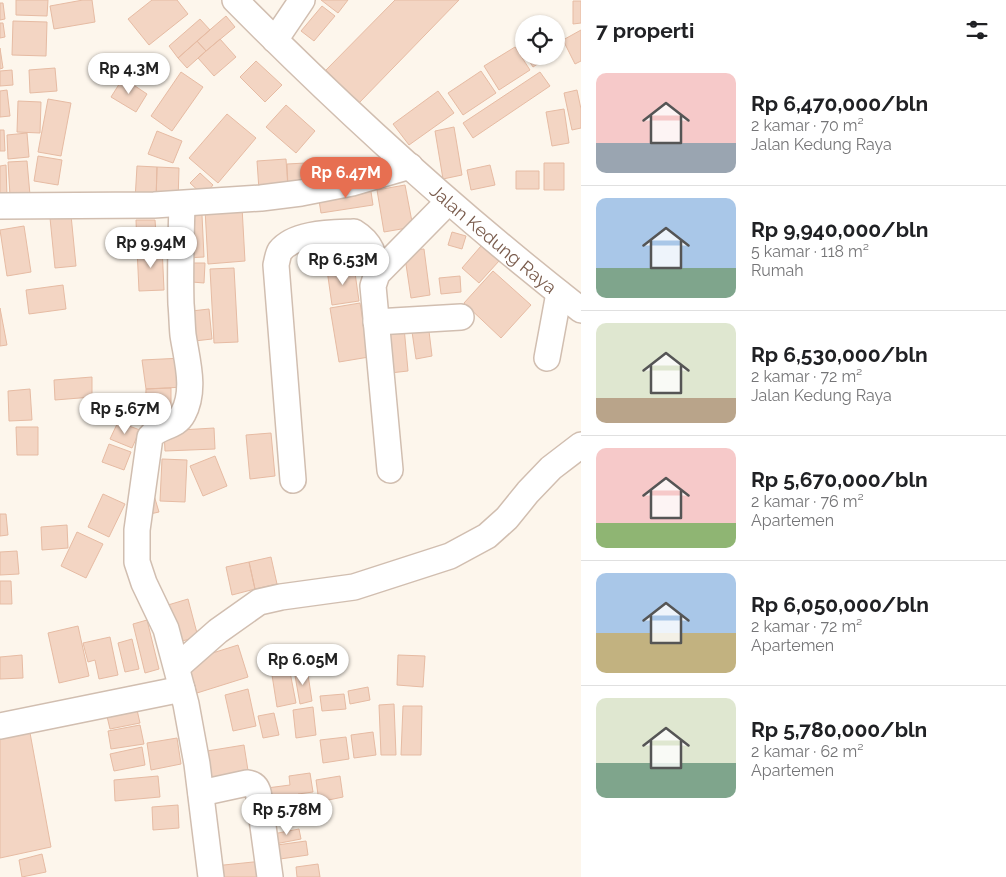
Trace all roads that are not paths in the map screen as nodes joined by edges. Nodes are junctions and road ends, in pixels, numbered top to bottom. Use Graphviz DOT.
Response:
graph roads {
  1 [pos="235,0"];
  2 [pos="302,0"];
  3 [pos="275,40"];
  4 [pos="410,166"];
  5 [pos="448,202"];
  6 [pos="182,204"];
  7 [pos="0,206"];
  8 [pos="377,274"];
  9 [pos="559,293"];
  10 [pos="581,310"];
  11 [pos="461,317"];
  12 [pos="376,322"];
  13 [pos="547,358"];
  14 [pos="581,445"];
  15 [pos="390,470"];
  16 [pos="294,480"];
  17 [pos="179,678"];
  18 [pos="0,726"];
  19 [pos="201,793"];
  20 [pos="211,877"];
  21 [pos="270,877"];
  1 -- 3 [label="street, Jalan Kedung Raya"];
  2 -- 3 [label="street"];
  3 -- 4 [label="street, Jalan Kedung Raya"];
  4 -- 5 [label="street, Jalan Kedung Raya"];
  4 -- 6 [label="street"];
  5 -- 8 [label="street"];
  5 -- 9 [label="street, Jalan Kedung Raya"];
  6 -- 7 [label="street"];
  6 -- 17 [label="street"];
  8 -- 12 [label="street"];
  8 -- 16 [label="street"];
  9 -- 10 [label="street, Jalan Kedung Raya"];
  9 -- 13 [label="street"];
  11 -- 12 [label="street"];
  12 -- 15 [label="street"];
  14 -- 17 [label="street"];
  17 -- 18 [label="street"];
  17 -- 19 [label="street"];
  19 -- 20 [label="street"];
  19 -- 21 [label="street"];
}
